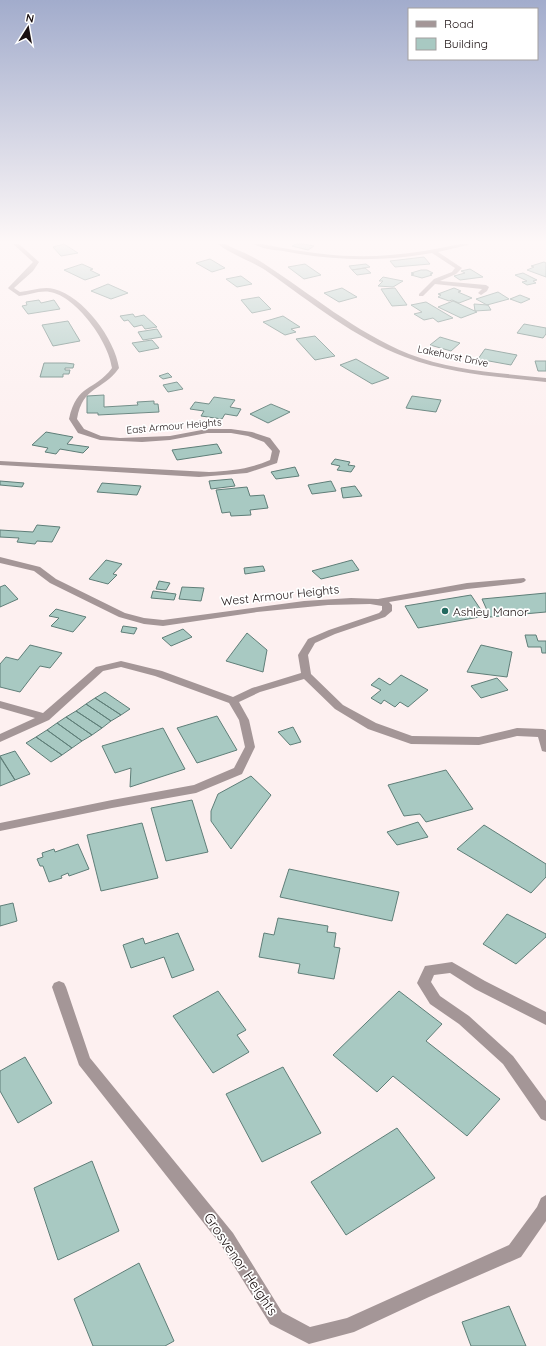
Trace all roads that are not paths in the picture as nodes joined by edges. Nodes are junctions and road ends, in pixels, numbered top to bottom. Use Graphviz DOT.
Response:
graph roads {
  1 [pos="76,307"];
  2 [pos="321,307"];
  3 [pos="546,380"];
  4 [pos="0,463"];
  5 [pos="0,560"];
  6 [pos="521,580"];
  7 [pos="381,601"];
  8 [pos="306,675"];
  9 [pos="232,700"];
  10 [pos="0,704"];
  11 [pos="45,717"];
  12 [pos="544,732"];
  13 [pos="0,738"];
  14 [pos="546,748"];
  15 [pos="0,827"];
  16 [pos="59,987"];
  17 [pos="546,1019"];
  18 [pos="546,1114"];
  19 [pos="546,1203"];
  1 -- 4 [label="street, East Armour Heights"];
  2 -- 3 [label="street, Lakehurst Drive"];
  5 -- 7 [label="street, West Armour Heights"];
  6 -- 7 [label="street, West Armour Heights"];
  7 -- 8 [label="street"];
  8 -- 9 [label="street"];
  8 -- 12 [label="street"];
  9 -- 11 [label="street"];
  9 -- 15 [label="street"];
  10 -- 11 [label="street"];
  11 -- 13 [label="street"];
  12 -- 14 [label="street"];
  16 -- 19 [label="street, Grosvenor Heights"];
  17 -- 18 [label="street"];
}
